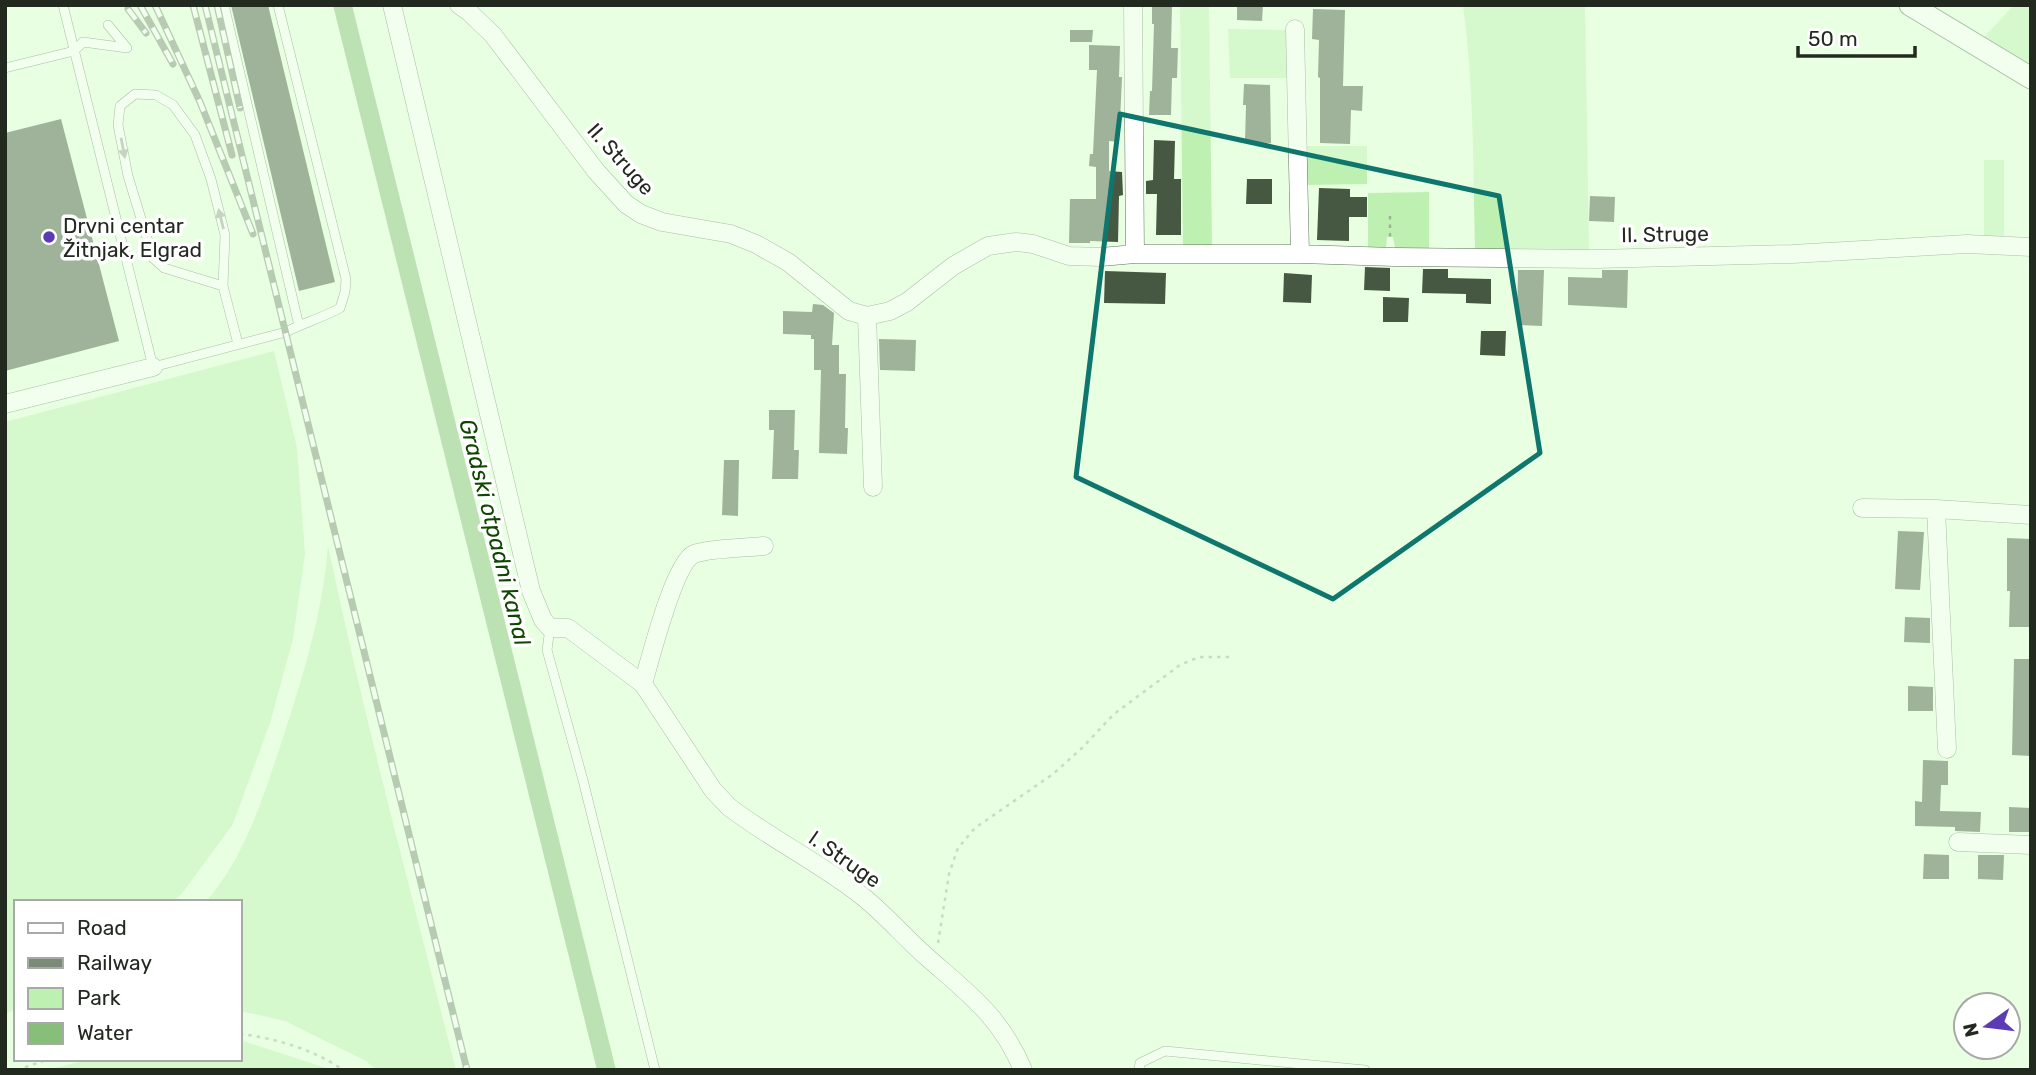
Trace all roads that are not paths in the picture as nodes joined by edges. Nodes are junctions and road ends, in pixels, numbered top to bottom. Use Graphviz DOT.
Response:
graph roads {
  1 [pos="63,5"];
  2 [pos="223,5"];
  3 [pos="278,5"];
  4 [pos="459,5"];
  5 [pos="1133,5"];
  6 [pos="1913,6"];
  7 [pos="393,7"];
  8 [pos="107,26"];
  9 [pos="1295,29"];
  10 [pos="74,51"];
  11 [pos="5,68"];
  12 [pos="2031,78"];
  13 [pos="2031,247"];
  14 [pos="1135,254"];
  15 [pos="1300,254"];
  16 [pos="223,286"];
  17 [pos="867,316"];
  18 [pos="299,326"];
  19 [pos="239,344"];
  20 [pos="153,367"];
  21 [pos="5,404"];
  22 [pos="873,486"];
  23 [pos="1862,508"];
  24 [pos="1936,509"];
  25 [pos="2031,515"];
  26 [pos="764,546"];
  27 [pos="551,628"];
  28 [pos="643,684"];
  29 [pos="1947,749"];
  30 [pos="1958,842"];
  31 [pos="2031,845"];
  32 [pos="654,1070"];
  33 [pos="1023,1070"];
  34 [pos="1139,1070"];
  35 [pos="1365,1070"];
  1 -- 10 [label="lane"];
  2 -- 18 [label="lane"];
  3 -- 18 [label="lane"];
  4 -- 17 [label="street, II. Struge"];
  5 -- 14 [label="street"];
  6 -- 12 [label="street"];
  7 -- 27 [label="street"];
  8 -- 10 [label="lane"];
  9 -- 15 [label="street"];
  10 -- 11 [label="lane"];
  10 -- 20 [label="lane"];
  13 -- 15 [label="street, II. Struge"];
  14 -- 15 [label="street, II. Struge"];
  14 -- 17 [label="street, II. Struge"];
  16 -- 16 [label="lane, one-way"];
  16 -- 19 [label="lane"];
  17 -- 22 [label="street"];
  18 -- 19 [label="lane"];
  19 -- 20 [label="lane"];
  20 -- 21 [label="street"];
  23 -- 24 [label="street"];
  24 -- 25 [label="street"];
  24 -- 29 [label="street"];
  26 -- 28 [label="street"];
  27 -- 28 [label="street, I. Struge"];
  27 -- 32 [label="lane"];
  28 -- 33 [label="street, I. Struge"];
  30 -- 31 [label="street"];
  34 -- 35 [label="lane"];
}
